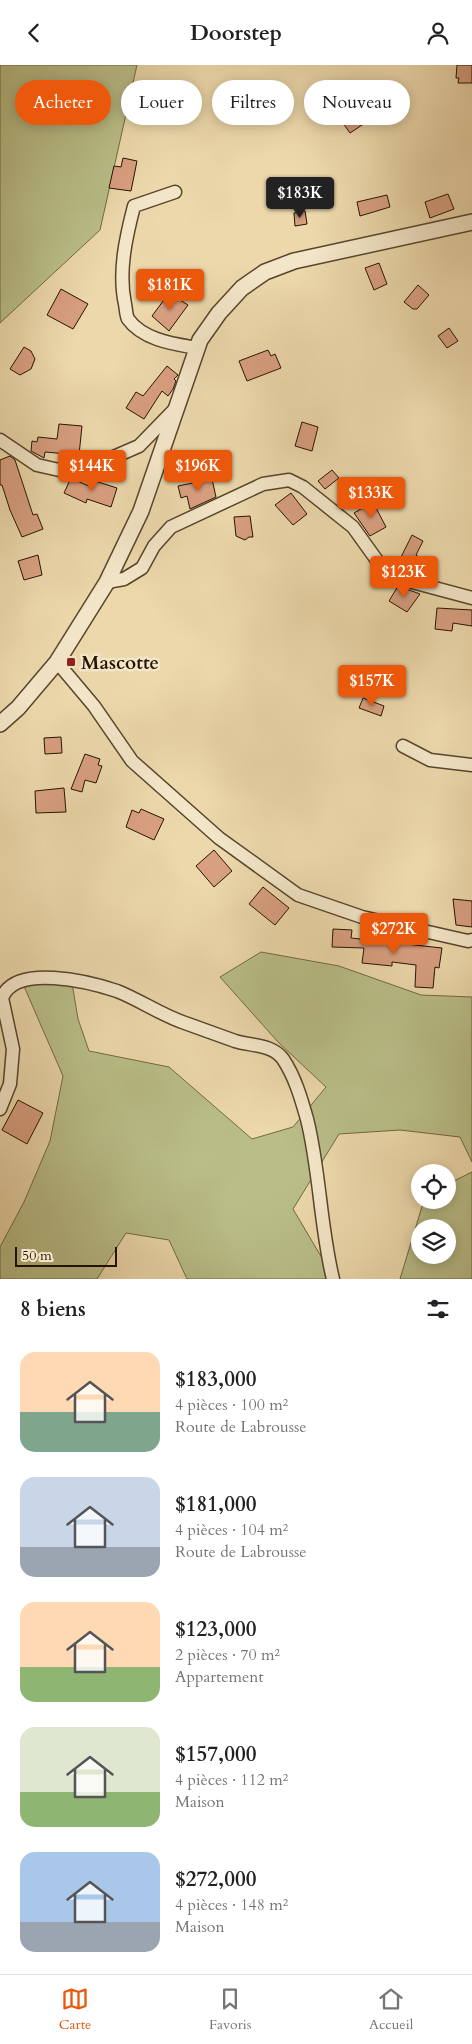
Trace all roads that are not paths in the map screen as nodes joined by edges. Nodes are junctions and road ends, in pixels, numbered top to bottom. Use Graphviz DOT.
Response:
graph roads {
  1 [pos="175,192"];
  2 [pos="472,222"];
  3 [pos="197,348"];
  4 [pos="178,406"];
  5 [pos="0,440"];
  6 [pos="107,583"];
  7 [pos="472,598"];
  8 [pos="57,662"];
  9 [pos="0,724"];
  10 [pos="403,746"];
  11 [pos="472,765"];
  12 [pos="472,940"];
  13 [pos="0,1109"];
  14 [pos="333,1279"];
  1 -- 3 [label="street"];
  2 -- 3 [label="street"];
  3 -- 4 [label="street"];
  4 -- 5 [label="street"];
  4 -- 6 [label="street"];
  6 -- 7 [label="street"];
  6 -- 8 [label="street"];
  8 -- 9 [label="street"];
  8 -- 12 [label="street"];
  10 -- 11 [label="street"];
  13 -- 14 [label="street"];
}
